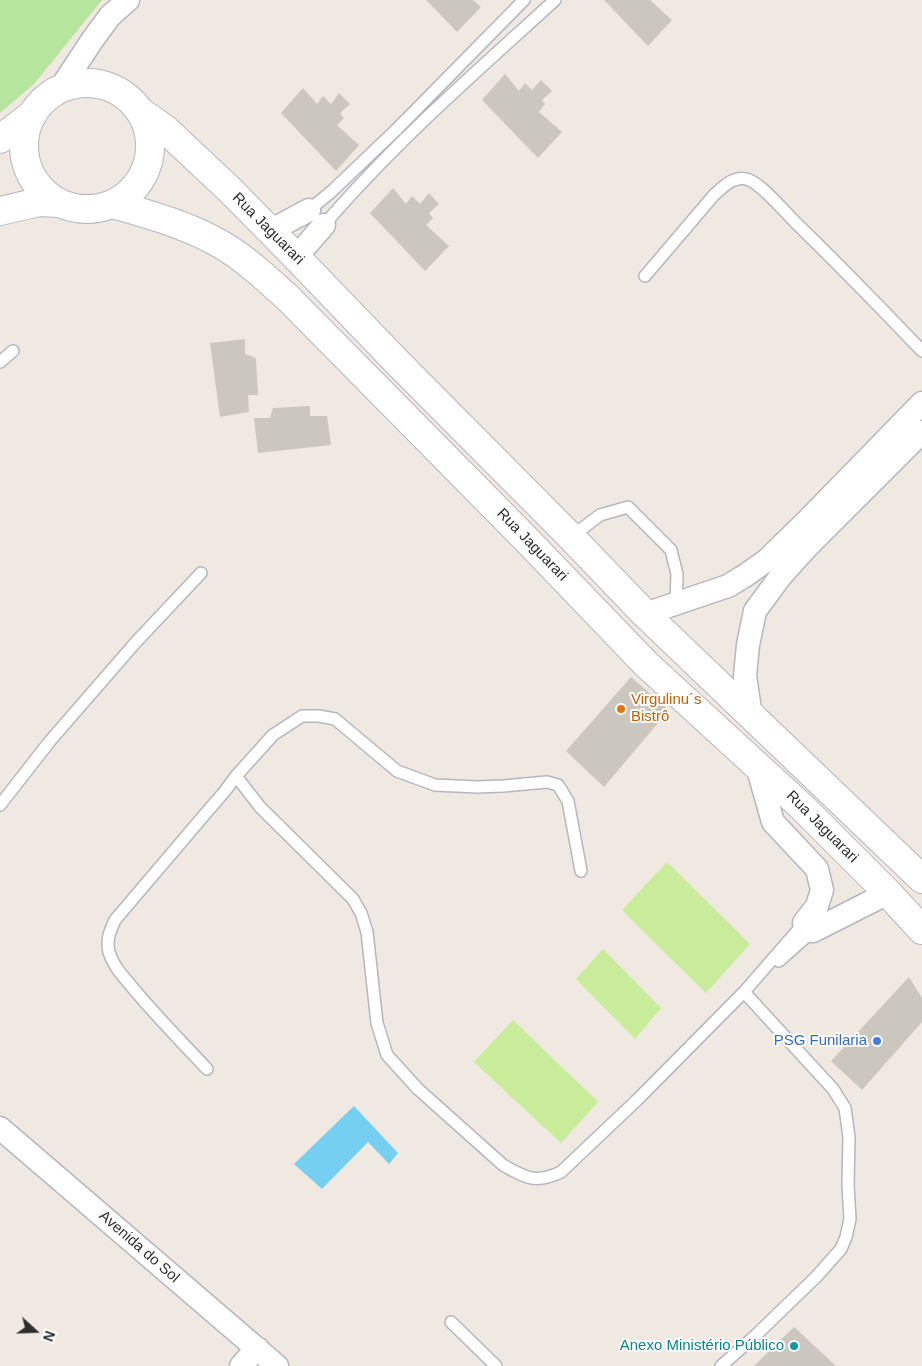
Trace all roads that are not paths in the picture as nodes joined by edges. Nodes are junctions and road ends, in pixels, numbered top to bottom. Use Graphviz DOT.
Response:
graph roads {
  1 [pos="128,0"];
  2 [pos="524,0"];
  3 [pos="555,0"];
  4 [pos="60,89"];
  5 [pos="141,112"];
  6 [pos="32,114"];
  7 [pos="0,139"];
  8 [pos="58,203"];
  9 [pos="113,204"];
  10 [pos="0,211"];
  11 [pos="317,218"];
  12 [pos="270,231"];
  13 [pos="296,257"];
  14 [pos="645,276"];
  15 [pos="12,351"];
  16 [pos="922,351"];
  17 [pos="0,362"];
  18 [pos="922,403"];
  19 [pos="922,432"];
  20 [pos="571,537"];
  21 [pos="201,574"];
  22 [pos="728,586"];
  23 [pos="676,603"];
  24 [pos="755,611"];
  25 [pos="645,614"];
  26 [pos="751,716"];
  27 [pos="757,766"];
  28 [pos="236,776"];
  29 [pos="0,805"];
  30 [pos="581,871"];
  31 [pos="922,880"];
  32 [pos="888,893"];
  33 [pos="809,927"];
  34 [pos="922,930"];
  35 [pos="744,992"];
  36 [pos="208,1069"];
  37 [pos="0,1128"];
  38 [pos="451,1322"];
  39 [pos="256,1348"];
  40 [pos="241,1366"];
  41 [pos="277,1366"];
  42 [pos="496,1366"];
  43 [pos="721,1366"];
  1 -- 4 [label="street"];
  2 -- 11 [label="lane"];
  3 -- 11 [label="lane"];
  4 -- 5 [label="main road"];
  4 -- 6 [label="main road"];
  5 -- 9 [label="main road"];
  5 -- 12 [label="main road, Rua Jaguarari"];
  6 -- 7 [label="main road"];
  6 -- 8 [label="main road"];
  8 -- 9 [label="main road"];
  8 -- 10 [label="main road"];
  9 -- 27 [label="main road, Rua Jaguarari"];
  11 -- 12 [label="street"];
  11 -- 13 [label="street"];
  12 -- 13 [label="main road, Rua Jaguarari"];
  13 -- 20 [label="main road, Rua Jaguarari"];
  14 -- 16 [label="lane"];
  15 -- 17 [label="lane"];
  18 -- 22 [label="street"];
  19 -- 24 [label="street"];
  20 -- 23 [label="lane"];
  20 -- 25 [label="main road, Rua Jaguarari"];
  21 -- 29 [label="lane"];
  22 -- 23 [label="street"];
  22 -- 24 [label="street"];
  23 -- 25 [label="street"];
  24 -- 26 [label="street"];
  25 -- 26 [label="main road, Rua Jaguarari"];
  26 -- 31 [label="main road, Rua Jaguarari"];
  27 -- 32 [label="main road, Rua Jaguarari"];
  27 -- 33 [label="street"];
  28 -- 30 [label="lane"];
  28 -- 35 [label="lane"];
  28 -- 36 [label="lane"];
  32 -- 33 [label="street"];
  32 -- 34 [label="main road, Rua Jaguarari"];
  33 -- 35 [label="lane"];
  35 -- 43 [label="lane"];
  37 -- 39 [label="street, Avenida do Sol"];
  38 -- 42 [label="lane"];
  39 -- 40 [label="street"];
  39 -- 41 [label="street, Avenida do Sol"];
}
